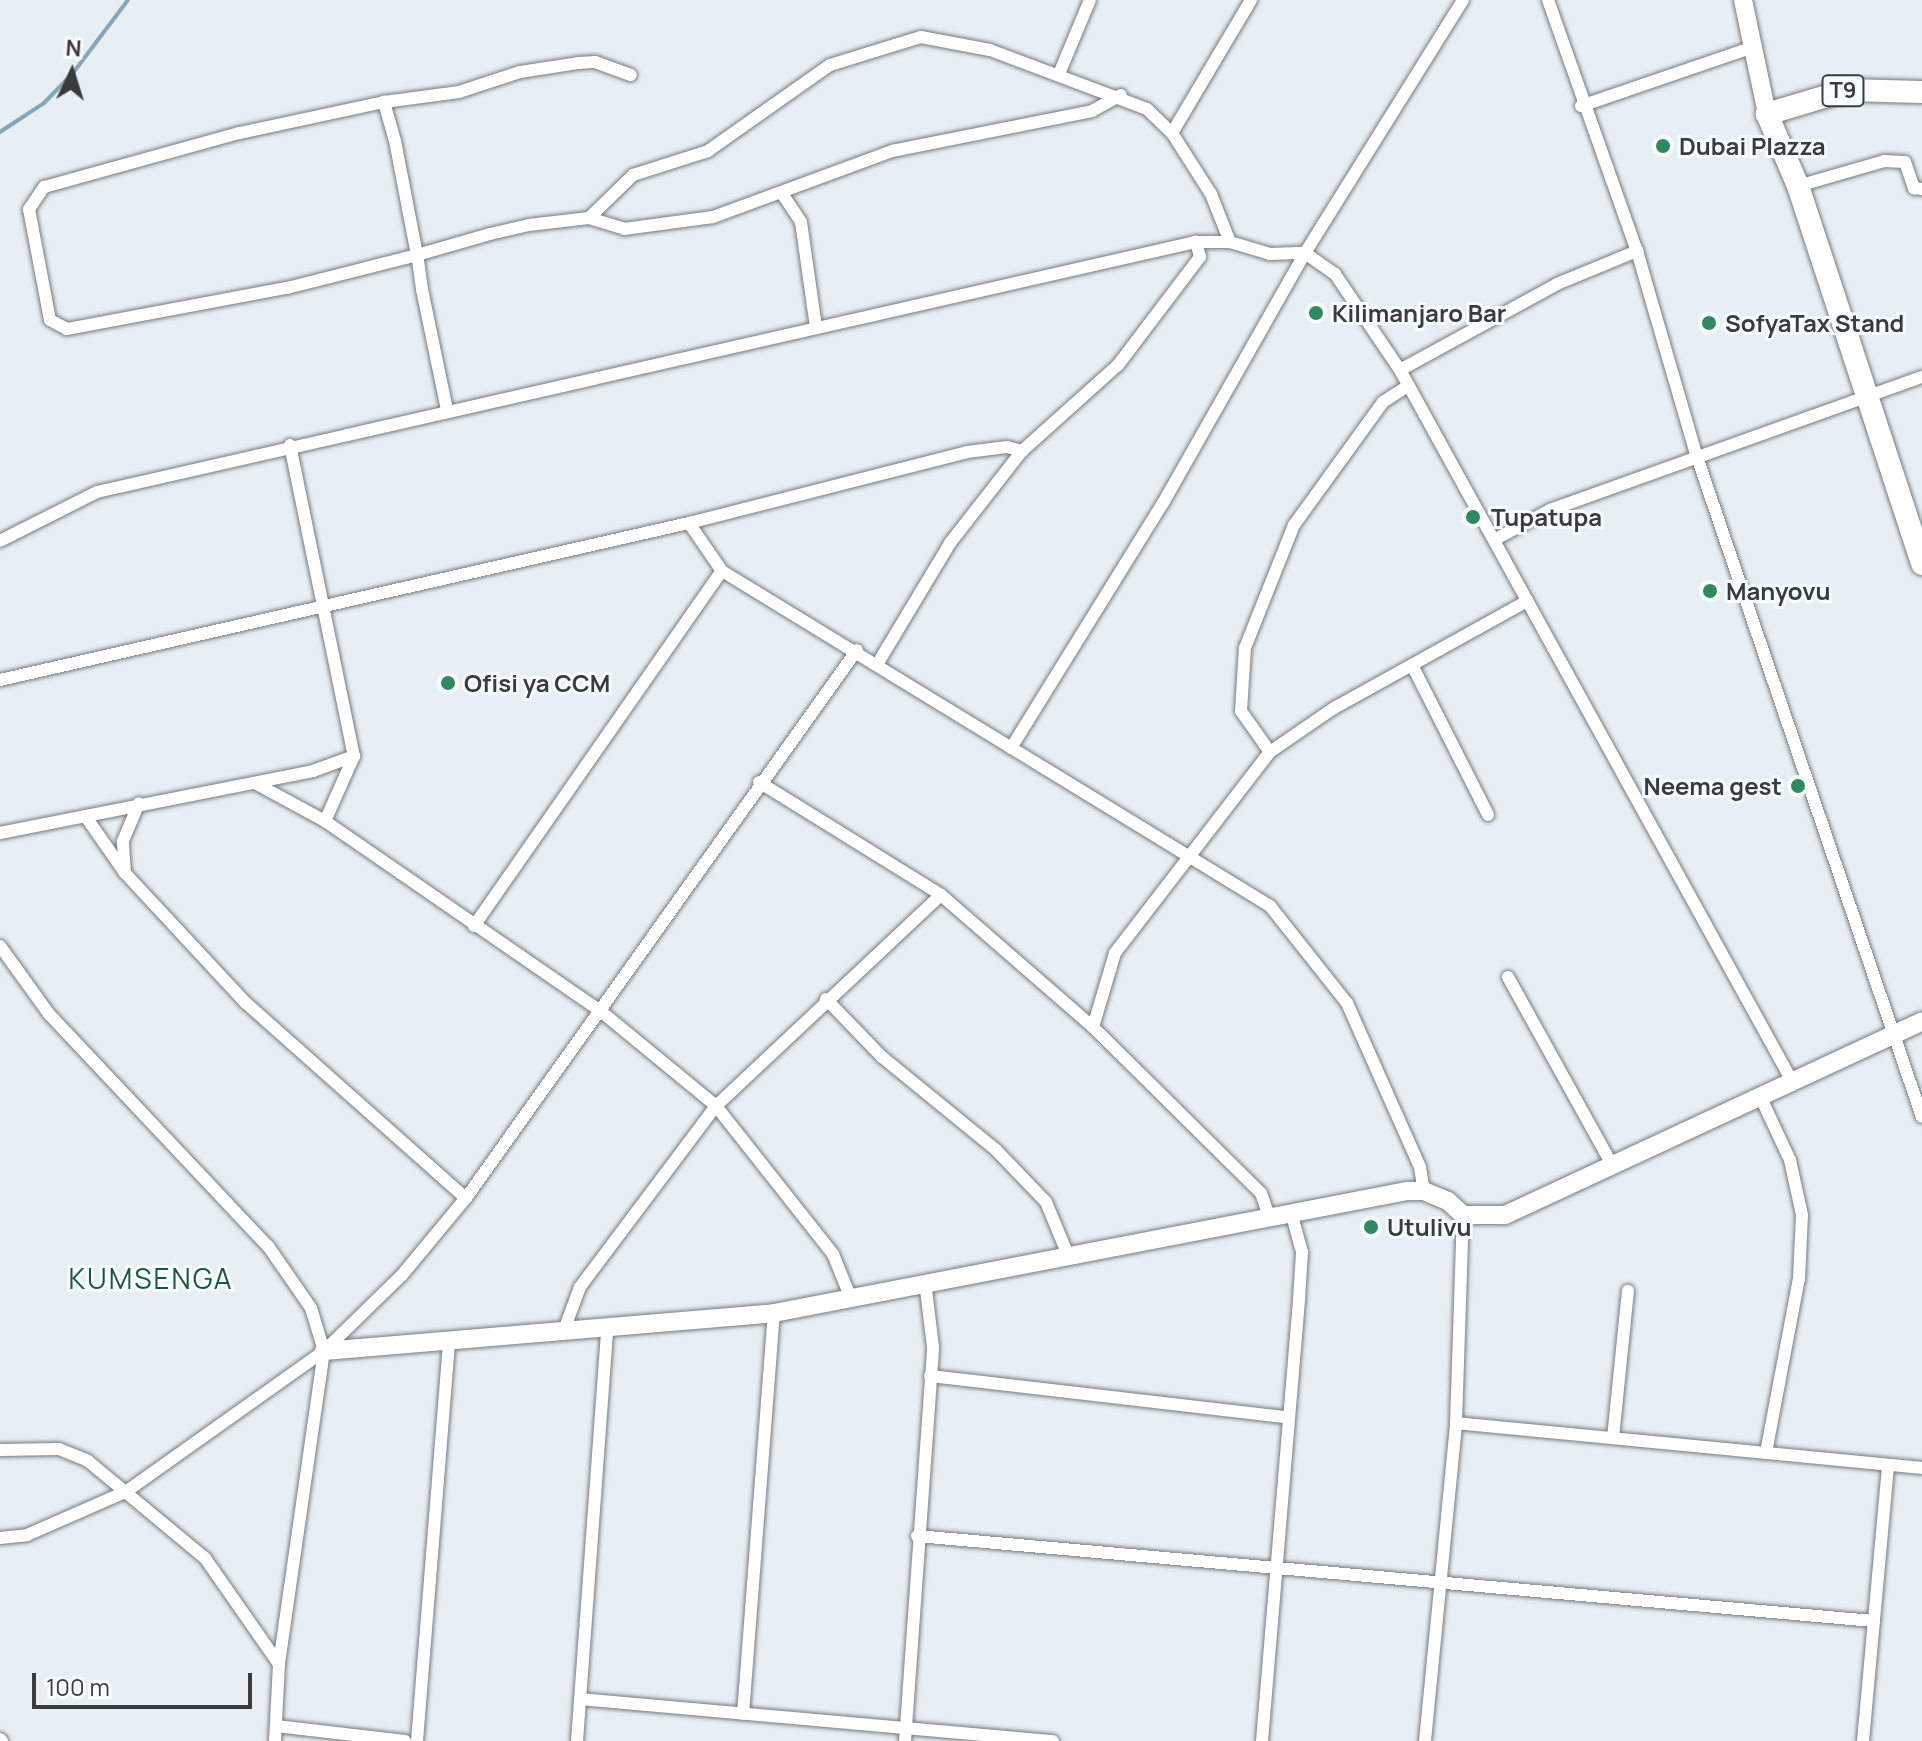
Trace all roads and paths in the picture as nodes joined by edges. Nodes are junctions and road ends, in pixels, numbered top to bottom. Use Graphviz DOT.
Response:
graph roads {
  1 [pos="1090,0"];
  2 [pos="1251,0"];
  3 [pos="1463,0"];
  4 [pos="1548,0"];
  5 [pos="1743,0"];
  6 [pos="1756,46"];
  7 [pos="1059,74"];
  8 [pos="631,75"];
  9 [pos="1922,92"];
  10 [pos="1121,95"];
  11 [pos="384,102"];
  12 [pos="1581,106"];
  13 [pos="1767,114"];
  14 [pos="1172,133"];
  15 [pos="1798,186"];
  16 [pos="1922,189"];
  17 [pos="783,195"];
  18 [pos="589,218"];
  19 [pos="1196,242"];
  20 [pos="1230,242"];
  21 [pos="1637,251"];
  22 [pos="1305,253"];
  23 [pos="417,255"];
  24 [pos="816,328"];
  25 [pos="1400,370"];
  26 [pos="1922,377"];
  27 [pos="1408,386"];
  28 [pos="1867,395"];
  29 [pos="447,410"];
  30 [pos="290,445"];
  31 [pos="1022,451"];
  32 [pos="1697,457"];
  33 [pos="689,523"];
  34 [pos="1494,540"];
  35 [pos="0,541"];
  36 [pos="1922,564"];
  37 [pos="722,571"];
  38 [pos="1527,601"];
  39 [pos="324,603"];
  40 [pos="857,650"];
  41 [pos="878,663"];
  42 [pos="1412,665"];
  43 [pos="0,680"];
  44 [pos="1011,748"];
  45 [pos="1270,752"];
  46 [pos="354,756"];
  47 [pos="759,782"];
  48 [pos="255,783"];
  49 [pos="139,803"];
  50 [pos="1488,815"];
  51 [pos="86,817"];
  52 [pos="325,821"];
  53 [pos="0,833"];
  54 [pos="1187,854"];
  55 [pos="125,873"];
  56 [pos="941,895"];
  57 [pos="474,926"];
  58 [pos="0,946"];
  59 [pos="1508,977"];
  60 [pos="826,999"];
  61 [pos="598,1009"];
  62 [pos="1922,1021"];
  63 [pos="1093,1027"];
  64 [pos="1895,1033"];
  65 [pos="1792,1081"];
  66 [pos="1760,1096"];
  67 [pos="716,1106"];
  68 [pos="1922,1117"];
  69 [pos="1612,1165"];
  70 [pos="1424,1191"];
  71 [pos="466,1198"];
  72 [pos="1291,1212"];
  73 [pos="1463,1215"];
  74 [pos="1269,1216"];
  75 [pos="1068,1255"];
  76 [pos="925,1282"];
  77 [pos="1628,1291"];
  78 [pos="850,1296"];
  79 [pos="774,1313"];
  80 [pos="607,1329"];
  81 [pos="564,1330"];
  82 [pos="449,1344"];
  83 [pos="324,1351"];
  84 [pos="930,1376"];
  85 [pos="1287,1417"];
  86 [pos="1456,1423"];
  87 [pos="1613,1438"];
  88 [pos="0,1450"];
  89 [pos="1766,1453"];
  90 [pos="1888,1465"];
  91 [pos="1922,1468"];
  92 [pos="127,1491"];
  93 [pos="917,1536"];
  94 [pos="0,1538"];
  95 [pos="1280,1567"];
  96 [pos="1441,1582"];
  97 [pos="1874,1621"];
  98 [pos="279,1664"];
  99 [pos="580,1699"];
  100 [pos="743,1714"];
  101 [pos="276,1726"];
  102 [pos="906,1735"];
  103 [pos="275,1741"];
  104 [pos="405,1741"];
  105 [pos="417,1741"];
  106 [pos="577,1741"];
  107 [pos="1053,1741"];
  108 [pos="1262,1741"];
  109 [pos="1425,1741"];
  110 [pos="1863,1741"];
  1 -- 7 [label="street"];
  2 -- 14 [label="street"];
  3 -- 22 [label="street"];
  4 -- 12 [label="street"];
  5 -- 6 [label="street"];
  6 -- 12 [label="street"];
  6 -- 13 [label="street"];
  7 -- 10 [label="street"];
  7 -- 18 [label="street"];
  8 -- 11 [label="street"];
  9 -- 13 [label="highway, T9"];
  10 -- 14 [label="street"];
  10 -- 17 [label="street"];
  11 -- 23 [label="street"];
  11 -- 23 [label="street"];
  12 -- 21 [label="street"];
  13 -- 15 [label="highway"];
  14 -- 20 [label="street"];
  15 -- 16 [label="street"];
  15 -- 28 [label="highway"];
  17 -- 18 [label="street"];
  17 -- 24 [label="street"];
  18 -- 23 [label="street"];
  19 -- 20 [label="street"];
  19 -- 24 [label="street"];
  19 -- 31 [label="street"];
  20 -- 22 [label="street"];
  21 -- 25 [label="street"];
  21 -- 32 [label="street"];
  22 -- 25 [label="street"];
  22 -- 44 [label="street"];
  23 -- 29 [label="street"];
  24 -- 29 [label="street"];
  25 -- 27 [label="street"];
  26 -- 28 [label="street"];
  27 -- 34 [label="street"];
  27 -- 45 [label="street"];
  28 -- 32 [label="street"];
  28 -- 36 [label="highway"];
  29 -- 30 [label="street"];
  30 -- 35 [label="street"];
  30 -- 39 [label="street"];
  31 -- 33 [label="street"];
  31 -- 41 [label="street"];
  32 -- 34 [label="street"];
  32 -- 64 [label="street"];
  33 -- 37 [label="street"];
  33 -- 39 [label="street"];
  34 -- 38 [label="street"];
  37 -- 40 [label="street"];
  37 -- 57 [label="street"];
  38 -- 42 [label="street"];
  38 -- 65 [label="street"];
  39 -- 43 [label="street"];
  39 -- 46 [label="street"];
  40 -- 41 [label="street"];
  40 -- 47 [label="street"];
  41 -- 44 [label="street"];
  42 -- 45 [label="street"];
  42 -- 50 [label="street"];
  44 -- 54 [label="street"];
  45 -- 54 [label="street"];
  46 -- 48 [label="street"];
  46 -- 52 [label="street"];
  47 -- 56 [label="street"];
  47 -- 61 [label="street"];
  48 -- 49 [label="street"];
  48 -- 52 [label="street"];
  49 -- 51 [label="street"];
  49 -- 55 [label="street"];
  51 -- 53 [label="street"];
  51 -- 55 [label="street"];
  52 -- 57 [label="street"];
  54 -- 63 [label="street"];
  54 -- 70 [label="street"];
  55 -- 71 [label="street"];
  56 -- 60 [label="street"];
  56 -- 63 [label="street"];
  57 -- 61 [label="street"];
  58 -- 83 [label="street"];
  59 -- 69 [label="street"];
  60 -- 67 [label="street"];
  60 -- 75 [label="street"];
  61 -- 67 [label="street"];
  61 -- 71 [label="street"];
  62 -- 64 [label="street"];
  63 -- 74 [label="street"];
  64 -- 65 [label="street"];
  64 -- 68 [label="street"];
  65 -- 66 [label="street"];
  66 -- 69 [label="street"];
  66 -- 89 [label="street"];
  67 -- 78 [label="street"];
  67 -- 81 [label="street"];
  69 -- 73 [label="street"];
  70 -- 72 [label="street"];
  70 -- 73 [label="street"];
  71 -- 83 [label="street"];
  72 -- 74 [label="street"];
  72 -- 85 [label="street"];
  73 -- 86 [label="street"];
  74 -- 75 [label="street"];
  75 -- 76 [label="street"];
  76 -- 78 [label="street"];
  76 -- 84 [label="street"];
  77 -- 87 [label="street"];
  78 -- 79 [label="street"];
  79 -- 80 [label="street"];
  79 -- 100 [label="street"];
  80 -- 81 [label="street"];
  80 -- 99 [label="street"];
  81 -- 82 [label="street"];
  82 -- 83 [label="street"];
  82 -- 105 [label="street"];
  83 -- 92 [label="street"];
  83 -- 98 [label="street"];
  84 -- 85 [label="street"];
  84 -- 93 [label="street"];
  85 -- 95 [label="street"];
  86 -- 87 [label="street"];
  86 -- 96 [label="street"];
  87 -- 89 [label="street"];
  88 -- 92 [label="street"];
  89 -- 90 [label="street"];
  90 -- 91 [label="street"];
  90 -- 97 [label="street"];
  92 -- 94 [label="street"];
  92 -- 98 [label="street"];
  93 -- 95 [label="street"];
  93 -- 102 [label="street"];
  95 -- 96 [label="street"];
  95 -- 108 [label="street"];
  96 -- 97 [label="street"];
  96 -- 109 [label="street"];
  97 -- 110 [label="street"];
  98 -- 101 [label="street"];
  99 -- 100 [label="street"];
  99 -- 106 [label="street"];
  100 -- 102 [label="street"];
  101 -- 103 [label="street"];
  101 -- 104 [label="street"];
  102 -- 107 [label="street"];
}
